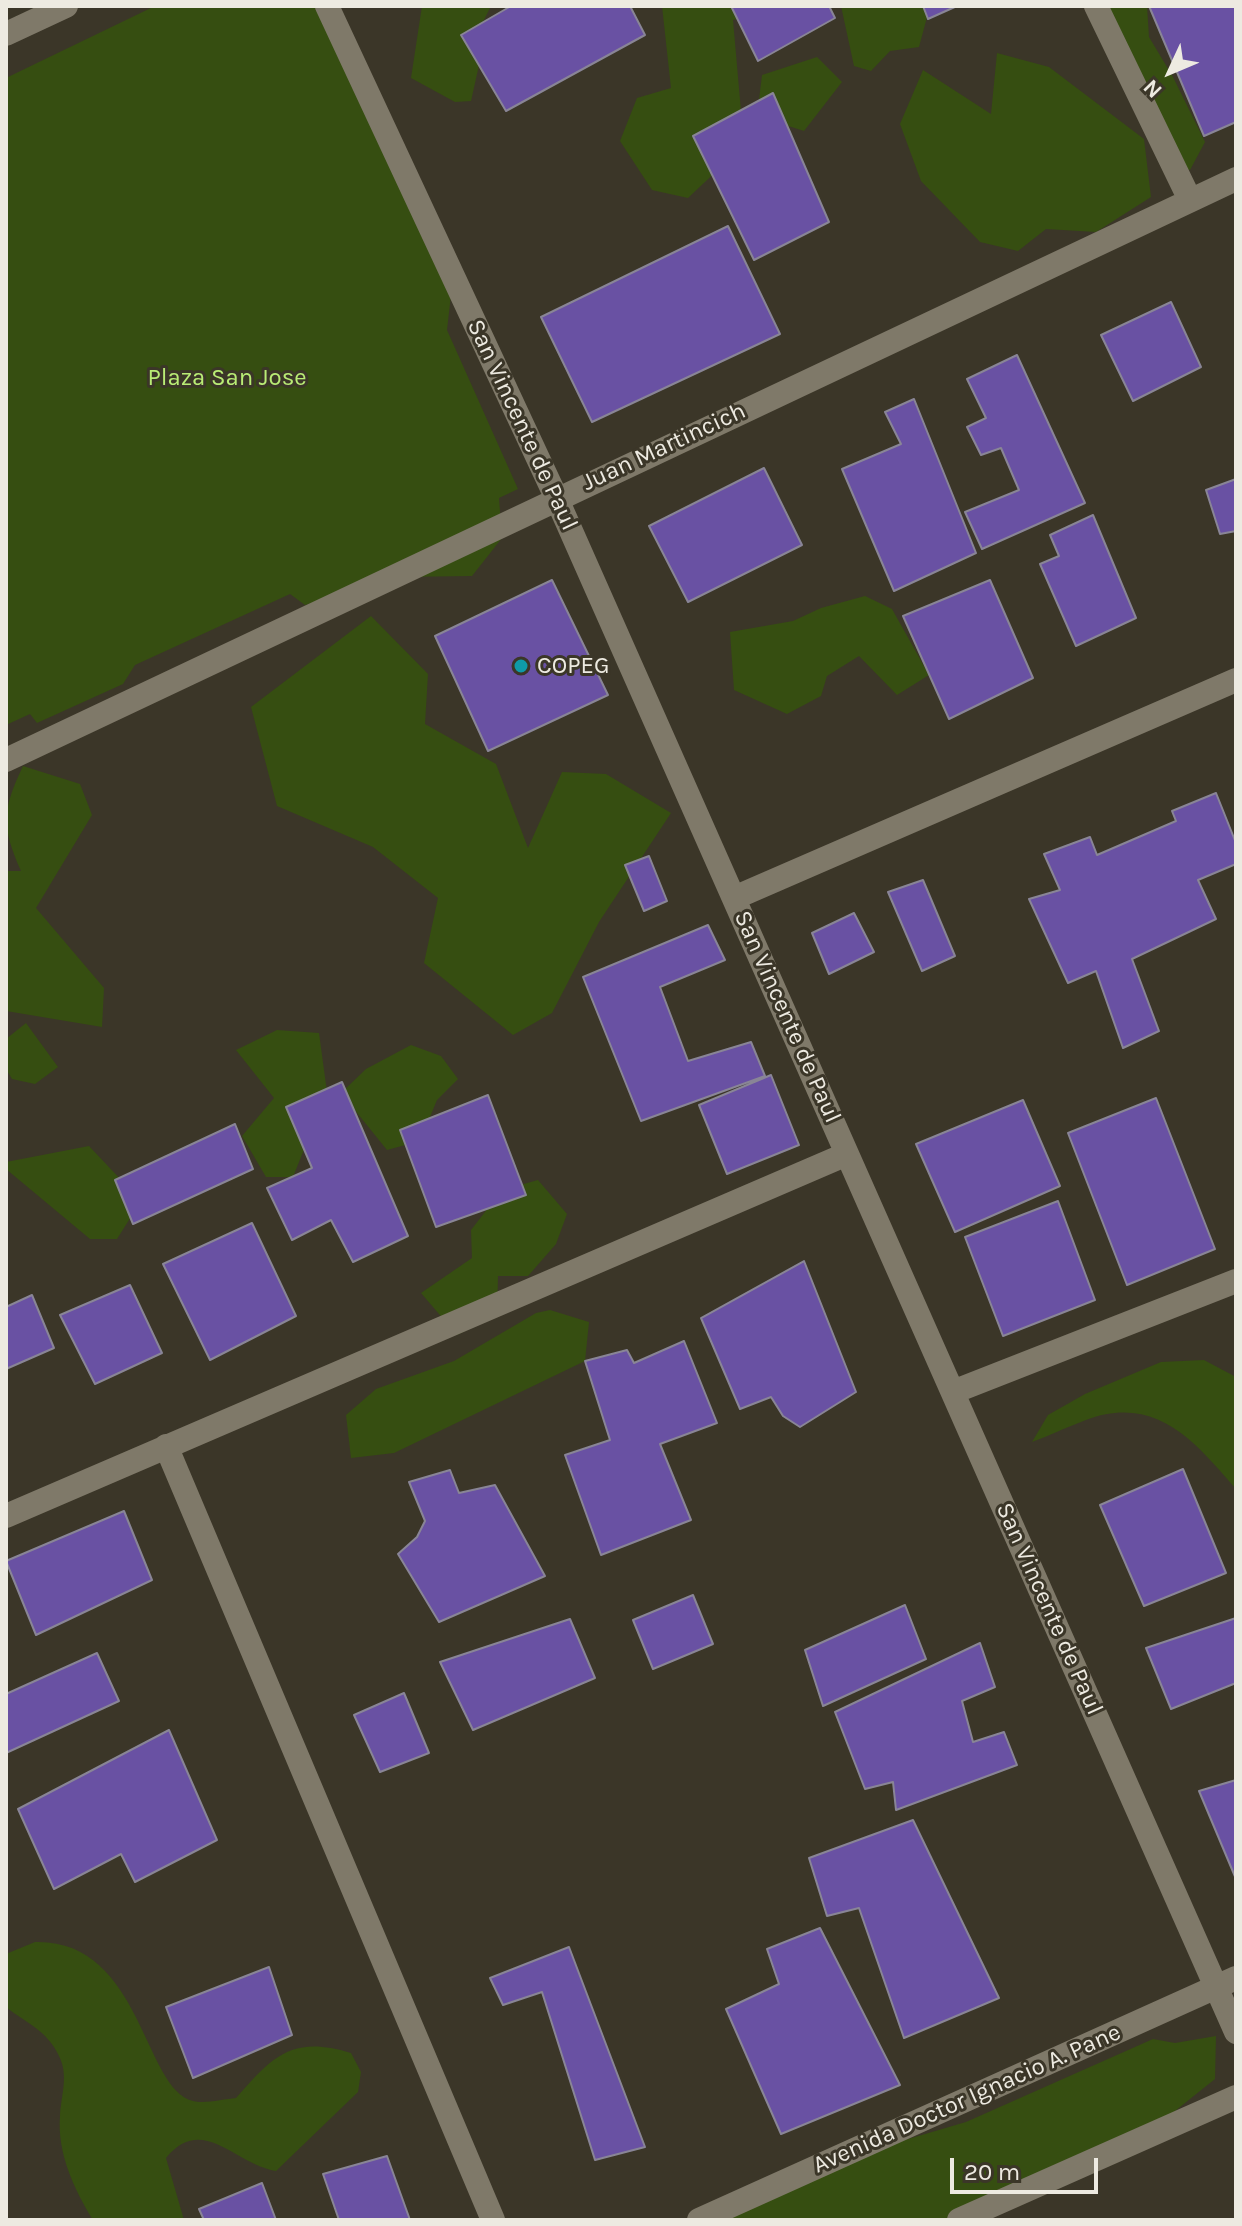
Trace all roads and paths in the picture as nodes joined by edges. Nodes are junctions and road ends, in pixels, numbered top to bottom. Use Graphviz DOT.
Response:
graph roads {
  1 [pos="66,6"];
  2 [pos="327,6"];
  3 [pos="1096,6"];
  4 [pos="6,34"];
  5 [pos="1236,179"];
  6 [pos="1190,200"];
  7 [pos="556,497"];
  8 [pos="1236,680"];
  9 [pos="6,760"];
  10 [pos="734,898"];
  11 [pos="847,1154"];
  12 [pos="1236,1281"];
  13 [pos="953,1392"];
  14 [pos="166,1446"];
  15 [pos="6,1516"];
  16 [pos="1226,1983"];
  17 [pos="1236,2032"];
  18 [pos="1236,2097"];
  19 [pos="493,2220"];
  20 [pos="699,2220"];
  21 [pos="959,2220"];
  1 -- 4 [label="street"];
  2 -- 7 [label="street, San Vincente de Paul"];
  3 -- 6 [label="street"];
  5 -- 6 [label="street, Juan Martincich"];
  6 -- 7 [label="street, Juan Martincich"];
  7 -- 9 [label="street, Juan Martincich"];
  7 -- 10 [label="street, San Vincente de Paul"];
  8 -- 10 [label="street"];
  10 -- 11 [label="street, San Vincente de Paul"];
  11 -- 13 [label="street, San Vincente de Paul"];
  11 -- 14 [label="street"];
  12 -- 13 [label="street"];
  13 -- 16 [label="street, San Vincente de Paul"];
  14 -- 15 [label="street"];
  14 -- 19 [label="street"];
  16 -- 17 [label="street, San Vincente de Paul"];
  16 -- 20 [label="street, Avenida Doctor Ignacio A. Pane"];
  18 -- 21 [label="street"];
}
